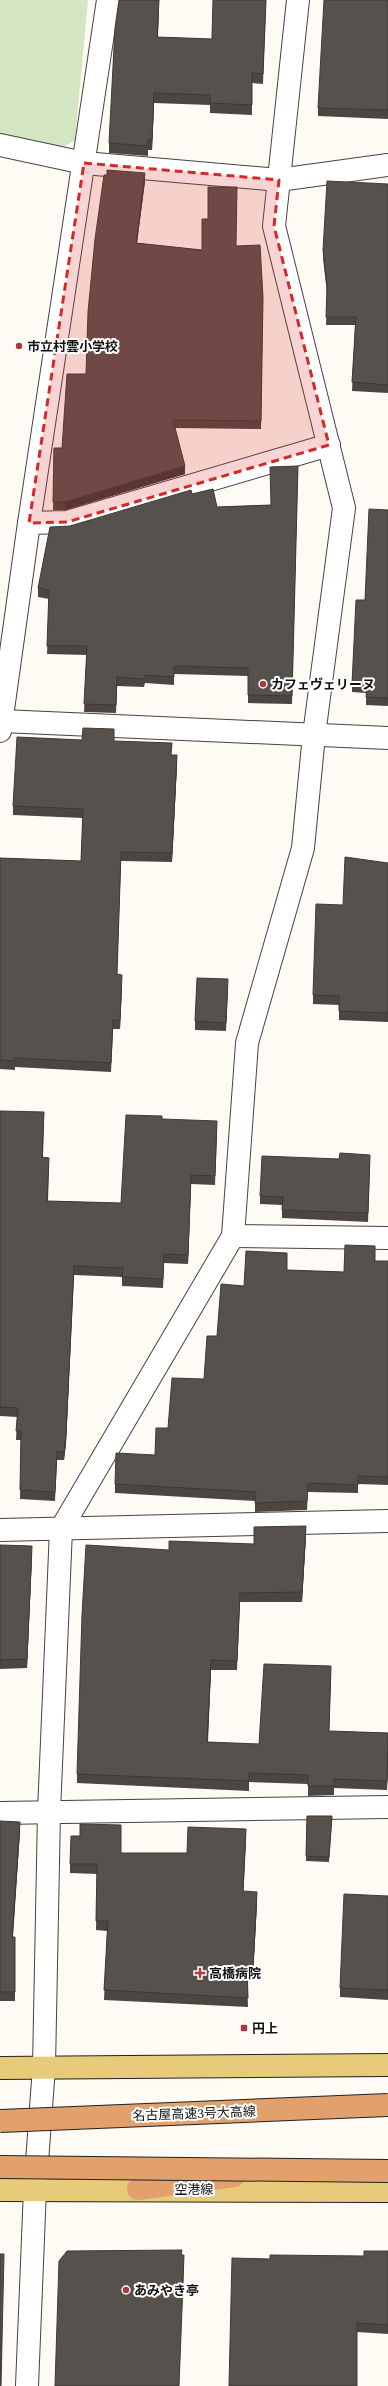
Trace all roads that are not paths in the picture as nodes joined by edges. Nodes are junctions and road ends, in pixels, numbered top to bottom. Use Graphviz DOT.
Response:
graph roads {
  1 [pos="108,0"];
  2 [pos="298,0"];
  3 [pos="0,145"];
  4 [pos="84,163"];
  5 [pos="388,165"];
  6 [pos="279,180"];
  7 [pos="329,445"];
  8 [pos="29,523"];
  9 [pos="1,726"];
  10 [pos="314,735"];
  11 [pos="388,738"];
  12 [pos="233,1236"];
  13 [pos="388,1238"];
  14 [pos="388,1521"];
  15 [pos="61,1528"];
  16 [pos="0,1530"];
  17 [pos="388,1807"];
  18 [pos="49,1812"];
  19 [pos="0,1813"];
  20 [pos="388,2065"];
  21 [pos="44,2067"];
  22 [pos="0,2068"];
  23 [pos="388,2105"];
  24 [pos="0,2121"];
  25 [pos="388,2161"];
  26 [pos="0,2167"];
  27 [pos="388,2171"];
  28 [pos="35,2189"];
  29 [pos="138,2189"];
  30 [pos="0,2190"];
  31 [pos="388,2191"];
  32 [pos="27,2386"];
  1 -- 4 [label="street"];
  2 -- 6 [label="street"];
  3 -- 4 [label="street"];
  4 -- 6 [label="street"];
  4 -- 8 [label="street"];
  5 -- 6 [label="street"];
  6 -- 7 [label="street"];
  7 -- 8 [label="street"];
  7 -- 10 [label="street"];
  8 -- 9 [label="street"];
  9 -- 10 [label="street"];
  10 -- 11 [label="street"];
  10 -- 12 [label="street"];
  12 -- 13 [label="street"];
  12 -- 15 [label="street"];
  14 -- 15 [label="street"];
  15 -- 16 [label="street"];
  15 -- 18 [label="street"];
  17 -- 18 [label="street"];
  18 -- 19 [label="street"];
  18 -- 21 [label="street"];
  20 -- 21 [label="main road"];
  21 -- 22 [label="main road"];
  21 -- 28 [label="street"];
  23 -- 24 [label="highway, 名古屋高速3号大高線, bridge"];
  25 -- 29 [label="highway"];
  26 -- 27 [label="highway, bridge"];
  28 -- 29 [label="main road, 空港線"];
  28 -- 30 [label="main road, 空港線"];
  28 -- 32 [label="street"];
  29 -- 31 [label="main road, 空港線"];
}
